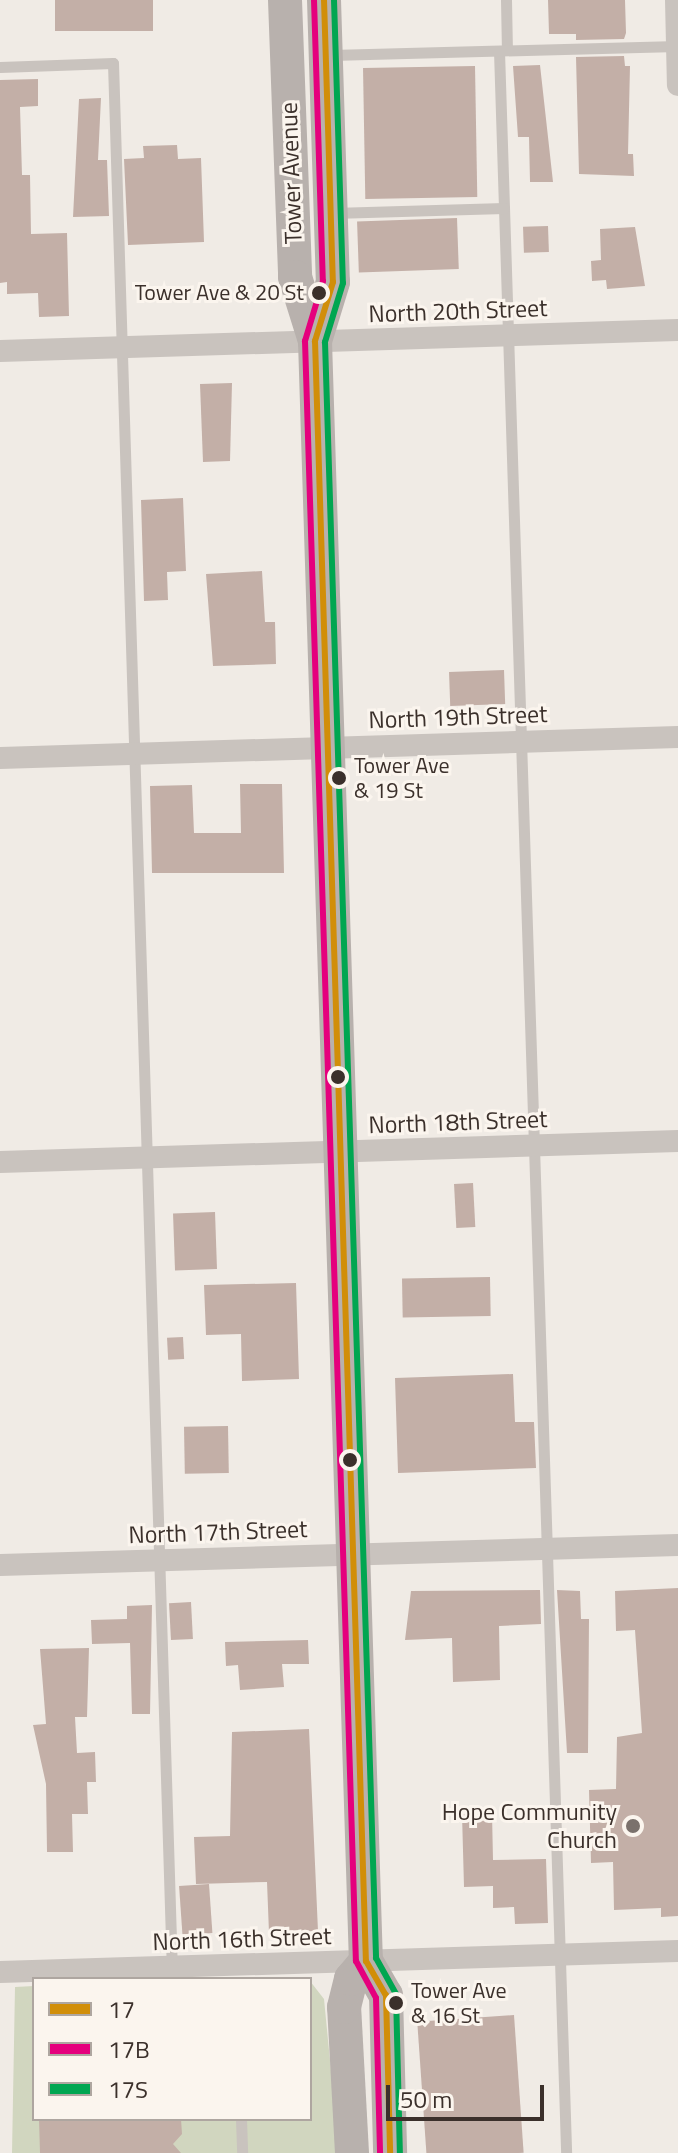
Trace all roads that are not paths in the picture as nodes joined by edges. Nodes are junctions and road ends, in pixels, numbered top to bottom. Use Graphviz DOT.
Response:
graph roads {
  1 [pos="285,0"];
  2 [pos="324,0"];
  3 [pos="506,0"];
  4 [pos="676,0"];
  5 [pos="678,46"];
  6 [pos="503,50"];
  7 [pos="326,55"];
  8 [pos="0,67"];
  9 [pos="678,85"];
  10 [pos="504,208"];
  11 [pos="332,213"];
  12 [pos="678,330"];
  13 [pos="507,335"];
  14 [pos="315,341"];
  15 [pos="123,347"];
  16 [pos="0,351"];
  17 [pos="678,737"];
  18 [pos="519,742"];
  19 [pos="328,748"];
  20 [pos="132,754"];
  21 [pos="0,758"];
  22 [pos="678,1141"];
  23 [pos="534,1146"];
  24 [pos="341,1151"];
  25 [pos="147,1157"];
  26 [pos="0,1162"];
  27 [pos="678,1545"];
  28 [pos="545,1549"];
  29 [pos="354,1555"];
  30 [pos="159,1560"];
  31 [pos="0,1565"];
  32 [pos="678,1951"];
  33 [pos="558,1954"];
  34 [pos="366,1961"];
  35 [pos="0,1972"];
  36 [pos="187,1972"];
  37 [pos="241,2121"];
  38 [pos="242,2153"];
  39 [pos="352,2153"];
  40 [pos="390,2153"];
  41 [pos="566,2153"];
  1 -- 14 [label="main road, Tower Avenue"];
  2 -- 7 [label="main road, Tower Avenue"];
  3 -- 6 [label="lane"];
  4 -- 5 [label="street"];
  5 -- 6 [label="lane"];
  5 -- 9 [label="street"];
  6 -- 7 [label="lane"];
  6 -- 10 [label="lane"];
  7 -- 11 [label="main road, Tower Avenue"];
  8 -- 15 [label="lane"];
  10 -- 11 [label="lane"];
  10 -- 13 [label="lane"];
  11 -- 14 [label="main road, Tower Avenue"];
  12 -- 13 [label="street, North 20th Street"];
  13 -- 14 [label="street, North 20th Street"];
  13 -- 18 [label="lane"];
  14 -- 15 [label="street, North 20th Street"];
  14 -- 19 [label="main road, Tower Avenue"];
  15 -- 16 [label="street, North 20th Street"];
  15 -- 20 [label="lane"];
  17 -- 18 [label="street, North 19th Street"];
  18 -- 19 [label="street, North 19th Street"];
  18 -- 23 [label="lane"];
  19 -- 20 [label="street, North 19th Street"];
  19 -- 24 [label="main road, Tower Avenue"];
  20 -- 21 [label="street, North 19th Street"];
  20 -- 25 [label="lane"];
  22 -- 23 [label="street, North 18th Street"];
  23 -- 24 [label="street, North 18th Street"];
  23 -- 28 [label="lane"];
  24 -- 25 [label="street, North 18th Street"];
  24 -- 29 [label="main road, Tower Avenue"];
  25 -- 26 [label="street, North 18th Street"];
  25 -- 30 [label="lane"];
  27 -- 28 [label="street, North 17th Street"];
  28 -- 29 [label="street, North 17th Street"];
  28 -- 33 [label="lane"];
  29 -- 30 [label="street, North 17th Street"];
  29 -- 34 [label="main road, Tower Avenue"];
  30 -- 31 [label="street, North 17th Street"];
  30 -- 36 [label="lane"];
  32 -- 33 [label="street, North 16th Street"];
  33 -- 34 [label="street, North 16th Street"];
  33 -- 41 [label="lane"];
  34 -- 36 [label="street, North 16th Street"];
  34 -- 39 [label="main road"];
  34 -- 40 [label="main road, Tower Avenue"];
  35 -- 36 [label="street, North 16th Street"];
  37 -- 38 [label="lane"];
}
